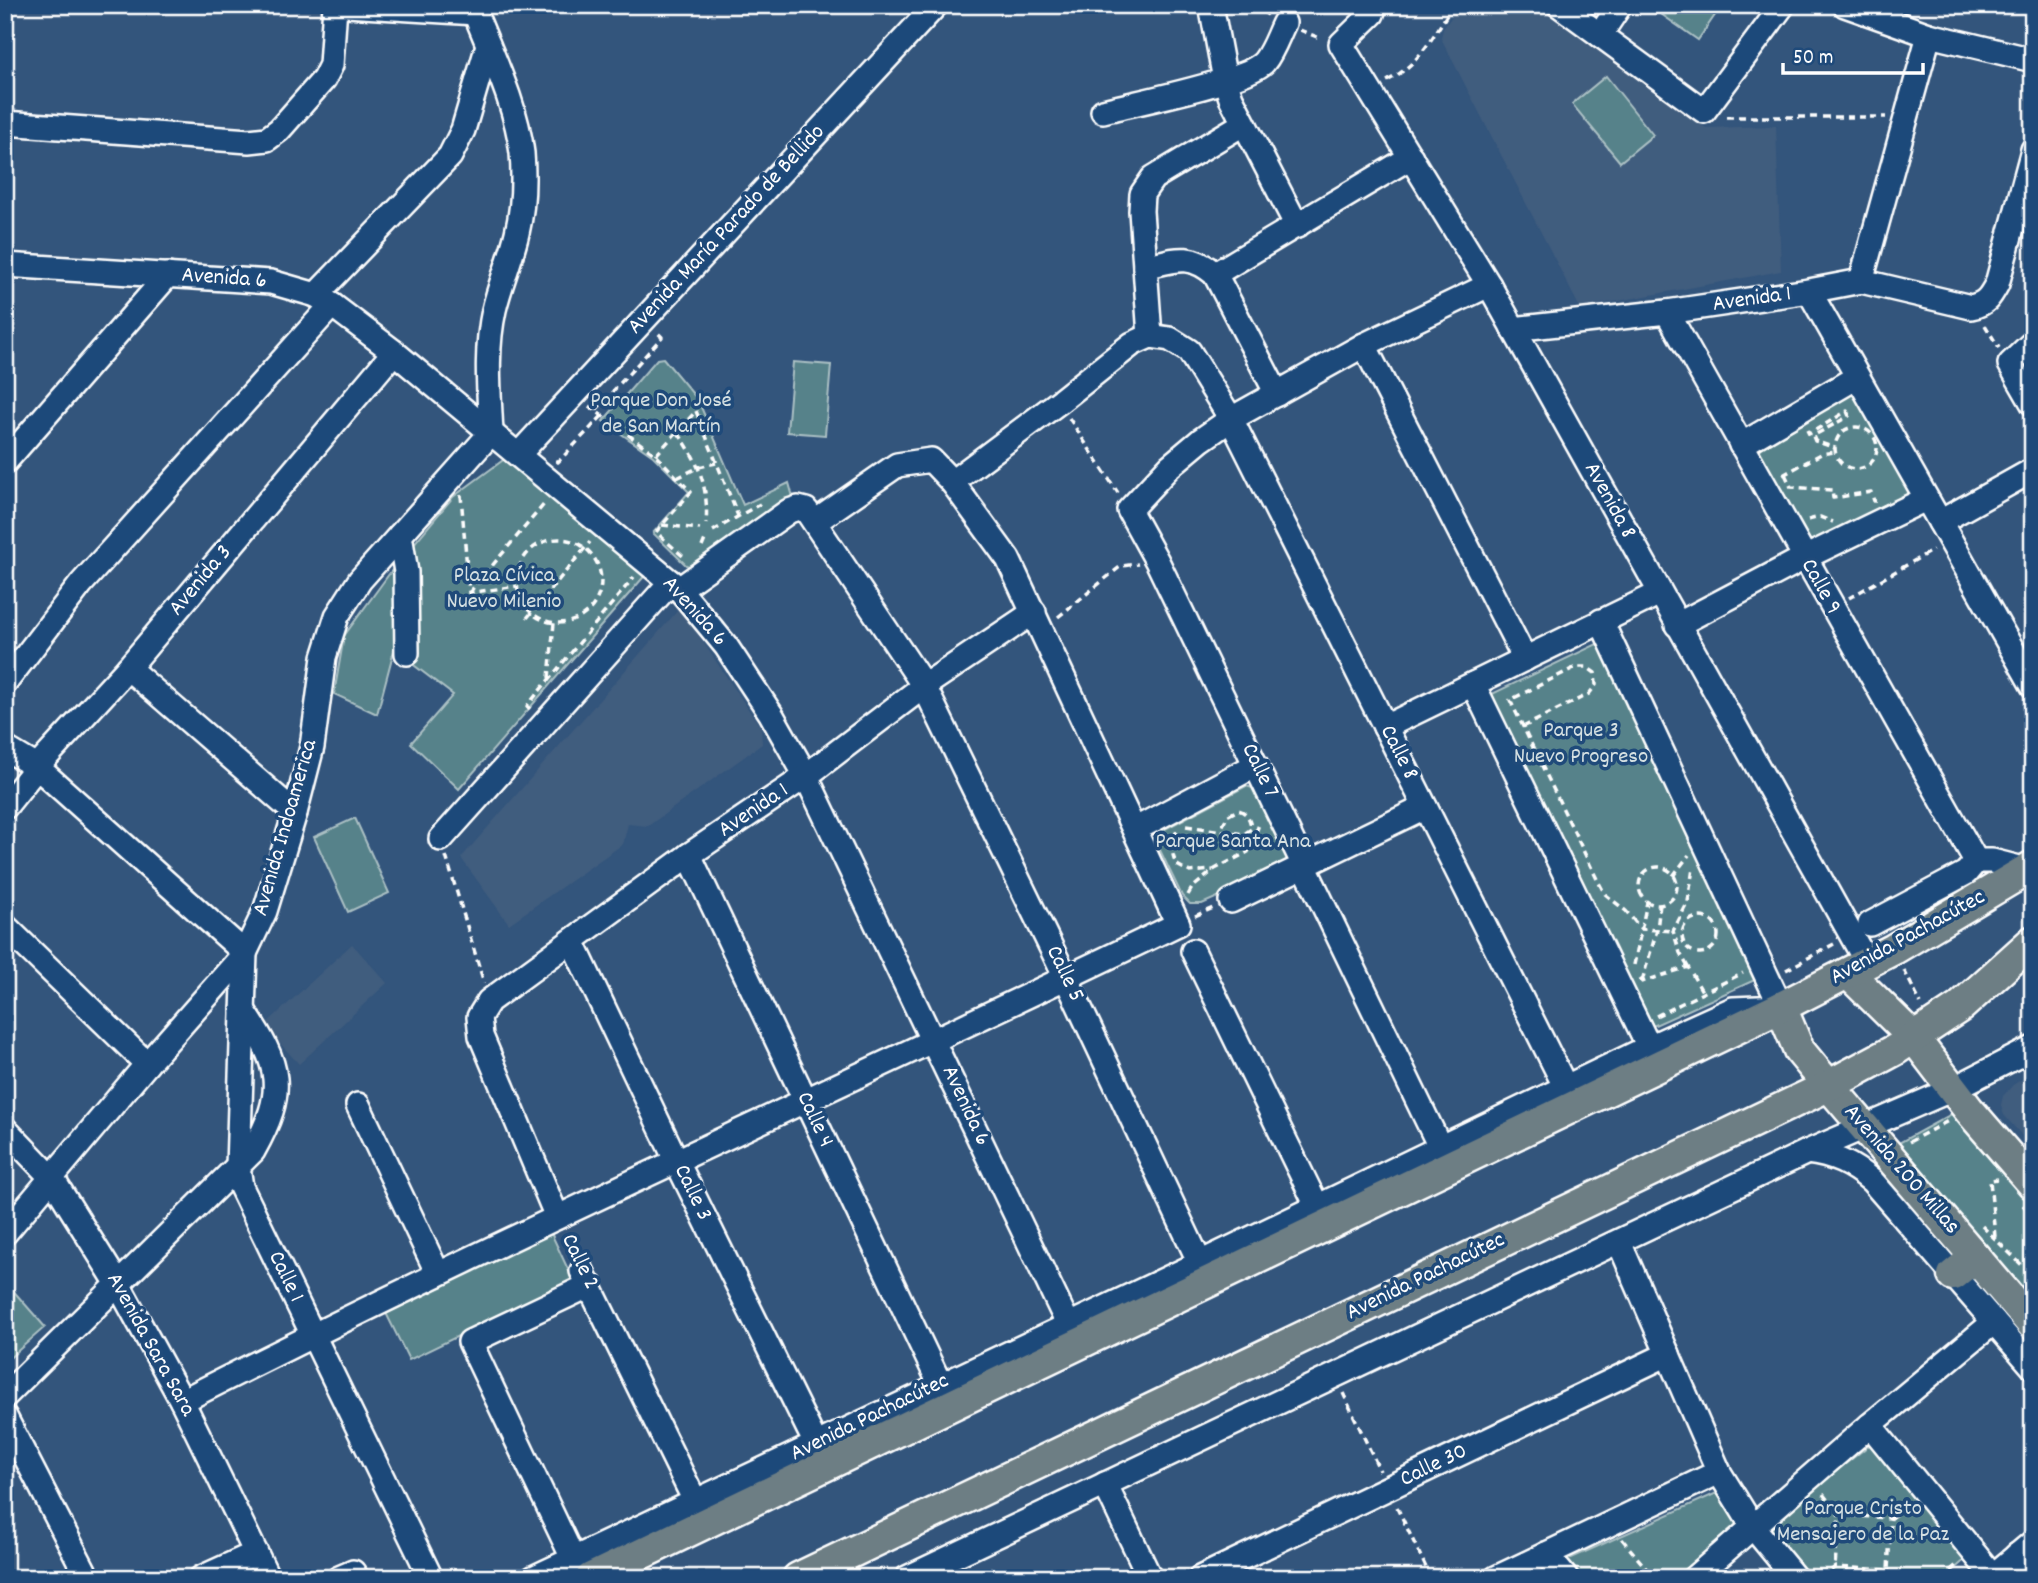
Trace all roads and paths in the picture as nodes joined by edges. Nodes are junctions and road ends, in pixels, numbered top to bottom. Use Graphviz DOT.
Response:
graph roads {
  1 [pos="335,5"];
  2 [pos="346,5"];
  3 [pos="936,5"];
  4 [pos="1211,5"];
  5 [pos="1375,5"];
  6 [pos="1453,5"];
  7 [pos="1559,5"];
  8 [pos="1620,5"];
  9 [pos="1783,5"];
  10 [pos="1845,5"];
  11 [pos="474,9"];
  12 [pos="1884,12"];
  13 [pos="1281,15"];
  14 [pos="1600,35"];
  15 [pos="1929,35"];
  16 [pos="488,45"];
  17 [pos="2033,60"];
  18 [pos="1225,80"];
  19 [pos="1370,89"];
  20 [pos="1103,111"];
  21 [pos="1704,111"];
  22 [pos="1906,117"];
  23 [pos="5,123"];
  24 [pos="1242,124"];
  25 [pos="2033,150"];
  26 [pos="1411,157"];
  27 [pos="2028,186"];
  28 [pos="1297,226"];
  29 [pos="5,265"];
  30 [pos="1145,267"];
  31 [pos="1215,274"];
  32 [pos="167,275"];
  33 [pos="1861,281"];
  34 [pos="1489,285"];
  35 [pos="1809,291"];
  36 [pos="324,300"];
  37 [pos="1982,303"];
  38 [pos="1667,312"];
  39 [pos="644,319"];
  40 [pos="1513,329"];
  41 [pos="1150,335"];
  42 [pos="2033,342"];
  43 [pos="1364,345"];
  44 [pos="394,352"];
  45 [pos="2010,364"];
  46 [pos="1857,377"];
  47 [pos="574,394"];
  48 [pos="1277,394"];
  49 [pos="1059,402"];
  50 [pos="2033,404"];
  51 [pos="1845,405"];
  52 [pos="595,411"];
  53 [pos="1835,411"];
  54 [pos="602,416"];
  55 [pos="1231,419"];
  56 [pos="1816,422"];
  57 [pos="491,432"];
  58 [pos="678,433"];
  59 [pos="1741,444"];
  60 [pos="1835,450"];
  61 [pos="519,454"];
  62 [pos="548,454"];
  63 [pos="656,455"];
  64 [pos="5,462"];
  65 [pos="716,463"];
  66 [pos="699,467"];
  67 [pos="459,468"];
  68 [pos="2033,470"];
  69 [pos="1785,474"];
  70 [pos="677,478"];
  71 [pos="1776,479"];
  72 [pos="952,482"];
  73 [pos="1926,499"];
  74 [pos="1885,501"];
  75 [pos="763,503"];
  76 [pos="555,509"];
  77 [pos="1129,510"];
  78 [pos="738,516"];
  79 [pos="815,522"];
  80 [pos="741,523"];
  81 [pos="1803,523"];
  82 [pos="706,524"];
  83 [pos="662,525"];
  84 [pos="700,529"];
  85 [pos="713,530"];
  86 [pos="1945,531"];
  87 [pos="1841,532"];
  88 [pos="582,533"];
  89 [pos="400,535"];
  90 [pos="592,540"];
  91 [pos="586,548"];
  92 [pos="600,548"];
  93 [pos="1804,558"];
  94 [pos="1157,561"];
  95 [pos="692,563"];
  96 [pos="626,571"];
  97 [pos="517,586"];
  98 [pos="675,586"];
  99 [pos="469,593"];
  100 [pos="1660,593"];
  101 [pos="1832,608"];
  102 [pos="531,613"];
  103 [pos="527,618"];
  104 [pos="1038,621"];
  105 [pos="1601,621"];
  106 [pos="554,623"];
  107 [pos="1677,625"];
  108 [pos="407,653"];
  109 [pos="1525,659"];
  110 [pos="128,668"];
  111 [pos="549,680"];
  112 [pos="5,683"];
  113 [pos="1473,684"];
  114 [pos="924,686"];
  115 [pos="2033,686"];
  116 [pos="544,723"];
  117 [pos="1385,727"];
  118 [pos="1523,727"];
  119 [pos="5,748"];
  120 [pos="1256,765"];
  121 [pos="37,767"];
  122 [pos="806,776"];
  123 [pos="1270,794"];
  124 [pos="5,807"];
  125 [pos="1425,807"];
  126 [pos="295,813"];
  127 [pos="1136,829"];
  128 [pos="1221,830"];
  129 [pos="1247,832"];
  130 [pos="441,839"];
  131 [pos="1253,843"];
  132 [pos="689,855"];
  133 [pos="1976,862"];
  134 [pos="1304,865"];
  135 [pos="2030,868"];
  136 [pos="1213,870"];
  137 [pos="1673,876"];
  138 [pos="1186,899"];
  139 [pos="1231,901"];
  140 [pos="1647,902"];
  141 [pos="1660,905"];
  142 [pos="1681,913"];
  143 [pos="1688,922"];
  144 [pos="1178,923"];
  145 [pos="5,926"];
  146 [pos="1641,929"];
  147 [pos="1657,930"];
  148 [pos="1860,930"];
  149 [pos="1673,931"];
  150 [pos="572,941"];
  151 [pos="2033,941"];
  152 [pos="1684,944"];
  153 [pos="1678,949"];
  154 [pos="1894,949"];
  155 [pos="1194,951"];
  156 [pos="245,953"];
  157 [pos="1688,967"];
  158 [pos="1857,968"];
  159 [pos="1744,972"];
  160 [pos="1066,978"];
  161 [pos="1768,980"];
  162 [pos="1642,982"];
  163 [pos="1703,993"];
  164 [pos="1781,1007"];
  165 [pos="484,1009"];
  166 [pos="243,1010"];
  167 [pos="1651,1019"];
  168 [pos="1923,1032"];
  169 [pos="935,1041"];
  170 [pos="1649,1047"];
  171 [pos="2033,1048"];
  172 [pos="147,1064"];
  173 [pos="1565,1086"];
  174 [pos="1829,1086"];
  175 [pos="804,1101"];
  176 [pos="358,1105"];
  177 [pos="1953,1108"];
  178 [pos="1866,1128"];
  179 [pos="5,1129"];
  180 [pos="1906,1144"];
  181 [pos="1440,1147"];
  182 [pos="1807,1152"];
  183 [pos="676,1160"];
  184 [pos="238,1167"];
  185 [pos="1999,1167"];
  186 [pos="52,1178"];
  187 [pos="2024,1191"];
  188 [pos="1317,1206"];
  189 [pos="556,1217"];
  190 [pos="2033,1217"];
  191 [pos="5,1233"];
  192 [pos="1619,1242"];
  193 [pos="1975,1256"];
  194 [pos="1200,1263"];
  195 [pos="438,1274"];
  196 [pos="586,1278"];
  197 [pos="118,1284"];
  198 [pos="1994,1322"];
  199 [pos="1068,1324"];
  200 [pos="2033,1325"];
  201 [pos="313,1334"];
  202 [pos="1668,1354"];
  203 [pos="2033,1367"];
  204 [pos="940,1384"];
  205 [pos="5,1396"];
  206 [pos="182,1401"];
  207 [pos="5,1417"];
  208 [pos="1870,1426"];
  209 [pos="816,1444"];
  210 [pos="1719,1472"];
  211 [pos="1105,1484"];
  212 [pos="1819,1489"];
  213 [pos="1915,1498"];
  214 [pos="695,1501"];
  215 [pos="1839,1514"];
  216 [pos="1891,1518"];
  217 [pos="1610,1524"];
  218 [pos="1753,1527"];
  219 [pos="2025,1548"];
  220 [pos="256,1553"];
  221 [pos="1546,1554"];
  222 [pos="1964,1558"];
  223 [pos="1835,1567"];
  224 [pos="1888,1570"];
  225 [pos="582,1571"];
  226 [pos="2033,1573"];
  227 [pos="1991,1577"];
  228 [pos="88,1578"];
  229 [pos="201,1578"];
  230 [pos="268,1578"];
  231 [pos="339,1578"];
  232 [pos="357,1578"];
  233 [pos="431,1578"];
  234 [pos="533,1578"];
  235 [pos="798,1578"];
  236 [pos="906,1578"];
  237 [pos="1150,1578"];
  238 [pos="1199,1578"];
  239 [pos="1496,1578"];
  240 [pos="1566,1578"];
  241 [pos="1654,1578"];
  242 [pos="1695,1578"];
  243 [pos="1795,1578"];
  244 [pos="1822,1578"];
  245 [pos="1895,1578"];
  246 [pos="1941,1578"];
  1 -- 23 [label="street"];
  2 -- 11 [label="street"];
  3 -- 39 [label="street, Avenida María Parado de Bellido"];
  4 -- 18 [label="street"];
  5 -- 19 [label="street, Avenida 8"];
  6 -- 19 [label="path"];
  7 -- 14 [label="street"];
  8 -- 14 [label="street"];
  9 -- 21 [label="street"];
  10 -- 12 [label="street"];
  11 -- 16 [label="street"];
  12 -- 15 [label="street"];
  13 -- 18 [label="street"];
  14 -- 21 [label="street"];
  15 -- 17 [label="street"];
  15 -- 22 [label="street"];
  16 -- 36 [label="street"];
  16 -- 57 [label="street"];
  18 -- 20 [label="street"];
  18 -- 24 [label="street"];
  19 -- 26 [label="street, Avenida 8"];
  21 -- 22 [label="path"];
  22 -- 33 [label="street"];
  24 -- 28 [label="street"];
  24 -- 30 [label="street"];
  25 -- 27 [label="street"];
  26 -- 28 [label="street"];
  26 -- 34 [label="street, Avenida 8"];
  27 -- 37 [label="street"];
  28 -- 31 [label="street"];
  29 -- 32 [label="street, Avenida 6"];
  30 -- 31 [label="street"];
  30 -- 41 [label="street"];
  31 -- 48 [label="street"];
  32 -- 36 [label="street, Avenida 6"];
  32 -- 64 [label="street"];
  33 -- 35 [label="street, Avenida 1"];
  33 -- 37 [label="street, Avenida 1"];
  34 -- 40 [label="street, Avenida 8"];
  34 -- 43 [label="street"];
  35 -- 38 [label="street, Avenida 1"];
  35 -- 46 [label="street"];
  36 -- 44 [label="street, Avenida 6"];
  36 -- 112 [label="street"];
  37 -- 45 [label="path"];
  38 -- 40 [label="street, Avenida 1"];
  38 -- 59 [label="street, Calle 9"];
  39 -- 47 [label="street, Avenida María Parado de Bellido"];
  39 -- 52 [label="path"];
  40 -- 100 [label="street, Avenida 8"];
  41 -- 49 [label="street"];
  41 -- 55 [label="street, Calle 8"];
  42 -- 45 [label="street"];
  43 -- 48 [label="street"];
  43 -- 109 [label="street"];
  44 -- 57 [label="street, Avenida 6"];
  44 -- 110 [label="street, Avenida 3"];
  45 -- 50 [label="street"];
  46 -- 59 [label="street"];
  46 -- 73 [label="street"];
  47 -- 52 [label="path"];
  47 -- 61 [label="street, Avenida María Parado de Bellido"];
  48 -- 55 [label="street"];
  49 -- 72 [label="street"];
  49 -- 77 [label="path"];
  51 -- 53 [label="path"];
  52 -- 54 [label="path"];
  54 -- 62 [label="path"];
  54 -- 63 [label="path"];
  55 -- 77 [label="street"];
  55 -- 117 [label="street, Calle 8"];
  56 -- 60 [label="path"];
  57 -- 61 [label="street, Avenida 6"];
  57 -- 67 [label="street, Avenida Indoamerica"];
  58 -- 63 [label="path"];
  58 -- 65 [label="path"];
  58 -- 66 [label="path"];
  59 -- 93 [label="street, Calle 9"];
  60 -- 60 [label="path"];
  60 -- 69 [label="path"];
  61 -- 98 [label="street, Avenida 6"];
  63 -- 70 [label="path"];
  65 -- 66 [label="path"];
  65 -- 78 [label="path"];
  66 -- 70 [label="path"];
  66 -- 82 [label="path"];
  67 -- 89 [label="street, Avenida Indoamerica"];
  67 -- 99 [label="path"];
  68 -- 86 [label="street"];
  69 -- 71 [label="path"];
  69 -- 74 [label="path"];
  70 -- 83 [label="path"];
  72 -- 79 [label="street"];
  72 -- 104 [label="street"];
  73 -- 86 [label="street"];
  73 -- 93 [label="street"];
  75 -- 78 [label="path"];
  76 -- 99 [label="path"];
  77 -- 94 [label="street, Calle 7"];
  78 -- 80 [label="path"];
  78 -- 85 [label="path"];
  79 -- 98 [label="street"];
  79 -- 114 [label="street, Calle 5"];
  81 -- 87 [label="path"];
  83 -- 84 [label="path"];
  83 -- 95 [label="path"];
  86 -- 101 [label="path"];
  86 -- 115 [label="street"];
  88 -- 90 [label="path"];
  89 -- 108 [label="street"];
  89 -- 126 [label="street, Avenida Indoamerica"];
  90 -- 91 [label="path"];
  90 -- 92 [label="path"];
  91 -- 97 [label="path"];
  91 -- 102 [label="path"];
  91 -- 106 [label="path"];
  93 -- 101 [label="street, Calle 9"];
  93 -- 107 [label="street"];
  94 -- 104 [label="path"];
  94 -- 120 [label="street, Calle 7"];
  96 -- 111 [label="path"];
  97 -- 99 [label="path"];
  97 -- 102 [label="path"];
  98 -- 116 [label="street"];
  98 -- 122 [label="street, Avenida 6"];
  100 -- 105 [label="street"];
  100 -- 107 [label="street, Avenida 8"];
  101 -- 133 [label="street, Calle 9"];
  102 -- 103 [label="path"];
  102 -- 106 [label="path"];
  104 -- 114 [label="street, Avenida 1"];
  104 -- 127 [label="street"];
  105 -- 109 [label="street"];
  105 -- 161 [label="street"];
  106 -- 111 [label="path"];
  107 -- 148 [label="street, Avenida 8"];
  109 -- 113 [label="street"];
  110 -- 121 [label="street, Avenida 3"];
  110 -- 126 [label="street"];
  111 -- 116 [label="path"];
  113 -- 117 [label="street"];
  113 -- 170 [label="street"];
  114 -- 122 [label="street, Avenida 1"];
  114 -- 160 [label="street, Calle 5"];
  116 -- 130 [label="street"];
  117 -- 125 [label="street, Calle 8"];
  118 -- 118 [label="path"];
  118 -- 146 [label="path"];
  119 -- 121 [label="street"];
  120 -- 123 [label="street, Calle 7"];
  120 -- 127 [label="street"];
  121 -- 124 [label="street, Avenida 3"];
  121 -- 156 [label="street"];
  122 -- 132 [label="street, Avenida 1"];
  122 -- 169 [label="street, Avenida 6"];
  123 -- 131 [label="path"];
  123 -- 134 [label="street, Calle 7"];
  125 -- 134 [label="street"];
  125 -- 173 [label="street, Calle 8"];
  126 -- 156 [label="street, Avenida Indoamerica"];
  127 -- 144 [label="street"];
  128 -- 129 [label="path"];
  128 -- 129 [label="path"];
  128 -- 136 [label="path"];
  129 -- 131 [label="path"];
  130 -- 165 [label="path"];
  131 -- 136 [label="path"];
  132 -- 150 [label="street, Avenida 1"];
  132 -- 175 [label="street, Calle 4"];
  133 -- 135 [label="street"];
  133 -- 148 [label="street"];
  134 -- 139 [label="street"];
  134 -- 181 [label="street, Calle 7"];
  135 -- 154 [label="main road, Avenida Pachacútec"];
  136 -- 138 [label="path"];
  137 -- 140 [label="path"];
  137 -- 141 [label="path"];
  137 -- 142 [label="path"];
  139 -- 144 [label="path"];
  140 -- 141 [label="path"];
  140 -- 146 [label="path"];
  141 -- 147 [label="path"];
  142 -- 143 [label="path"];
  142 -- 149 [label="path"];
  143 -- 152 [label="path"];
  143 -- 152 [label="path"];
  144 -- 160 [label="street"];
  145 -- 172 [label="street"];
  146 -- 147 [label="path"];
  146 -- 162 [label="path"];
  147 -- 149 [label="path"];
  147 -- 162 [label="path"];
  148 -- 158 [label="street, Avenida 8"];
  148 -- 161 [label="path"];
  149 -- 153 [label="path"];
  150 -- 165 [label="street, Avenida 1"];
  150 -- 183 [label="street, Calle 3"];
  151 -- 168 [label="main road, Avenida Pachacútec"];
  152 -- 153 [label="path"];
  153 -- 157 [label="path"];
  154 -- 158 [label="main road, Avenida Pachacútec"];
  154 -- 168 [label="path"];
  155 -- 188 [label="street"];
  156 -- 166 [label="street, Calle 1"];
  156 -- 172 [label="street, Avenida Indoamerica"];
  157 -- 162 [label="path"];
  157 -- 163 [label="path"];
  158 -- 164 [label="main road, Avenida Pachacútec"];
  158 -- 168 [label="main road"];
  159 -- 163 [label="path"];
  160 -- 169 [label="street"];
  160 -- 194 [label="street, Calle 5"];
  161 -- 164 [label="street"];
  163 -- 167 [label="path"];
  164 -- 170 [label="street, Avenida Pachacútec"];
  164 -- 174 [label="main road, Avenida 200 Millas"];
  164 -- 225 [label="main road, Avenida Pachacútec"];
  165 -- 189 [label="street, Calle 2"];
  166 -- 184 [label="street, Calle 1"];
  166 -- 184 [label="street"];
  168 -- 174 [label="main road, Avenida Pachacútec"];
  168 -- 177 [label="main road"];
  169 -- 175 [label="street"];
  169 -- 199 [label="street, Avenida 6"];
  170 -- 173 [label="street, Avenida Pachacútec"];
  171 -- 177 [label="street"];
  172 -- 186 [label="street, Avenida Indoamerica"];
  173 -- 181 [label="street, Avenida Pachacútec"];
  174 -- 178 [label="main road, Avenida 200 Millas"];
  174 -- 235 [label="main road, Avenida Pachacútec"];
  175 -- 183 [label="street"];
  175 -- 204 [label="street, Calle 4"];
  176 -- 195 [label="street"];
  177 -- 178 [label="street"];
  177 -- 180 [label="path"];
  177 -- 185 [label="main road"];
  178 -- 182 [label="street"];
  178 -- 193 [label="main road, Avenida 200 Millas"];
  179 -- 186 [label="street, Avenida Sara Sara"];
  181 -- 188 [label="street, Avenida Pachacútec"];
  182 -- 192 [label="street"];
  182 -- 193 [label="street, Avenida 200 Millas"];
  183 -- 189 [label="street"];
  183 -- 209 [label="street, Calle 3"];
  184 -- 197 [label="street"];
  184 -- 201 [label="street, Calle 1"];
  185 -- 187 [label="main road"];
  185 -- 193 [label="path"];
  186 -- 191 [label="street, Avenida Indoamerica"];
  186 -- 197 [label="street, Avenida Sara Sara"];
  187 -- 190 [label="path"];
  188 -- 194 [label="street, Avenida Pachacútec"];
  189 -- 195 [label="street"];
  189 -- 196 [label="path, Calle 2"];
  192 -- 202 [label="street"];
  192 -- 211 [label="street"];
  193 -- 198 [label="street, Avenida 200 Millas"];
  193 -- 200 [label="main road, Avenida 200 Millas"];
  194 -- 199 [label="street, Avenida Pachacútec"];
  195 -- 201 [label="street"];
  196 -- 214 [label="street, Calle 2"];
  196 -- 225 [label="street"];
  197 -- 205 [label="street"];
  197 -- 206 [label="street, Avenida Sara Sara"];
  198 -- 203 [label="street, Avenida 200 Millas"];
  198 -- 208 [label="street"];
  199 -- 204 [label="street, Avenida Pachacútec"];
  201 -- 206 [label="street"];
  201 -- 233 [label="street, Calle 1"];
  202 -- 210 [label="street"];
  202 -- 238 [label="street, Calle 30"];
  204 -- 209 [label="street, Avenida Pachacútec"];
  206 -- 220 [label="street, Avenida Sara Sara"];
  207 -- 228 [label="street"];
  208 -- 218 [label="street"];
  208 -- 227 [label="street"];
  209 -- 214 [label="street, Avenida Pachacútec"];
  210 -- 217 [label="street"];
  210 -- 218 [label="street"];
  211 -- 236 [label="street"];
  211 -- 237 [label="street"];
  212 -- 215 [label="path"];
  213 -- 216 [label="path"];
  214 -- 225 [label="street, Avenida Pachacútec"];
  215 -- 216 [label="path"];
  215 -- 223 [label="path"];
  216 -- 224 [label="path"];
  217 -- 221 [label="street"];
  217 -- 241 [label="path"];
  218 -- 242 [label="street"];
  218 -- 243 [label="street"];
  219 -- 226 [label="street"];
  219 -- 227 [label="street"];
  220 -- 229 [label="street"];
  220 -- 230 [label="street, Avenida Sara Sara"];
  221 -- 239 [label="street"];
  221 -- 240 [label="street"];
  222 -- 246 [label="path"];
  223 -- 224 [label="path"];
  223 -- 244 [label="path"];
  224 -- 245 [label="path"];
  225 -- 234 [label="street, Avenida Pachacútec"];
  231 -- 232 [label="street"];
}
